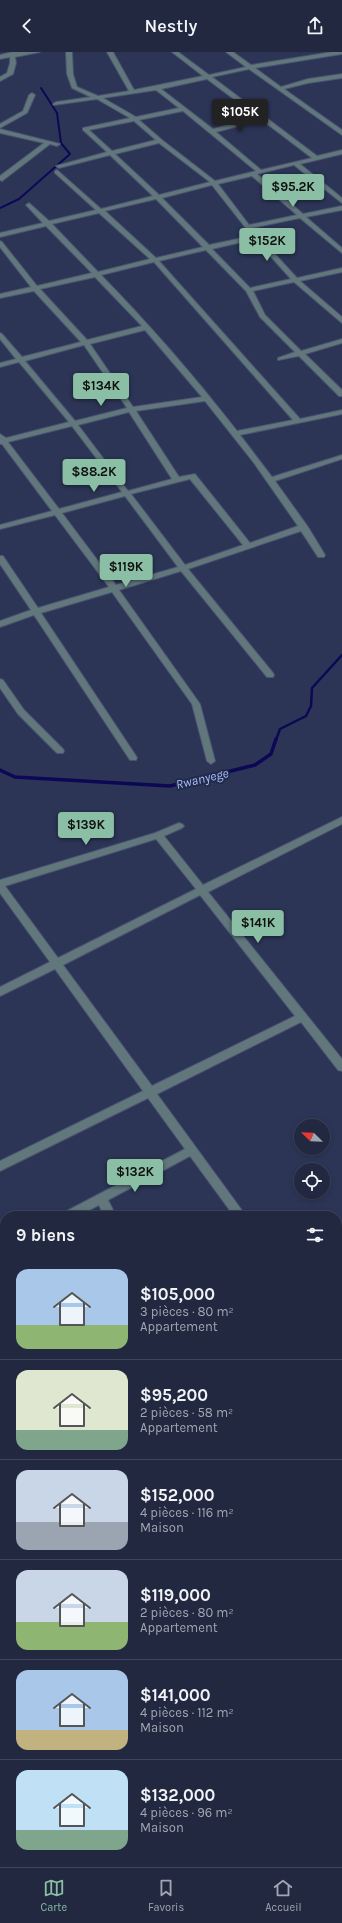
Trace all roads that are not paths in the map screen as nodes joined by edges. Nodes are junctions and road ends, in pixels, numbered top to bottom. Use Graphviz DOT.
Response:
graph roads {
  1 [pos="37,52"];
  2 [pos="69,52"];
  3 [pos="110,52"];
  4 [pos="175,52"];
  5 [pos="229,52"];
  6 [pos="289,52"];
  7 [pos="342,52"];
  8 [pos="12,54"];
  9 [pos="0,57"];
  10 [pos="298,60"];
  11 [pos="252,67"];
  12 [pos="207,76"];
  13 [pos="342,76"];
  14 [pos="332,78"];
  15 [pos="0,79"];
  16 [pos="337,82"];
  17 [pos="157,88"];
  18 [pos="282,88"];
  19 [pos="132,92"];
  20 [pos="32,95"];
  21 [pos="99,98"];
  22 [pos="56,104"];
  23 [pos="184,108"];
  24 [pos="263,118"];
  25 [pos="135,119"];
  26 [pos="0,126"];
  27 [pos="0,131"];
  28 [pos="212,131"];
  29 [pos="342,133"];
  30 [pos="160,141"];
  31 [pos="49,142"];
  32 [pos="57,144"];
  33 [pos="342,152"];
  34 [pos="112,154"];
  35 [pos="316,158"];
  36 [pos="295,163"];
  37 [pos="259,171"];
  38 [pos="252,173"];
  39 [pos="0,178"];
  40 [pos="213,182"];
  41 [pos="157,196"];
  42 [pos="342,201"];
  43 [pos="29,205"];
  44 [pos="342,208"];
  45 [pos="102,211"];
  46 [pos="300,216"];
  47 [pos="49,224"];
  48 [pos="247,227"];
  49 [pos="0,235"];
  50 [pos="257,237"];
  51 [pos="0,243"];
  52 [pos="206,247"];
  53 [pos="342,251"];
  54 [pos="155,260"];
  55 [pos="342,270"];
  56 [pos="99,274"];
  57 [pos="296,281"];
  58 [pos="36,289"];
  59 [pos="249,290"];
  60 [pos="0,296"];
  61 [pos="342,321"];
  62 [pos="147,327"];
  63 [pos="0,336"];
  64 [pos="342,342"];
  65 [pos="87,344"];
  66 [pos="301,354"];
  67 [pos="280,359"];
  68 [pos="20,360"];
  69 [pos="0,365"];
  70 [pos="342,394"];
  71 [pos="208,398"];
  72 [pos="131,409"];
  73 [pos="342,412"];
  74 [pos="298,421"];
  75 [pos="73,423"];
  76 [pos="236,434"];
  77 [pos="1,440"];
  78 [pos="342,457"];
  79 [pos="176,479"];
  80 [pos="270,480"];
  81 [pos="126,495"];
  82 [pos="56,513"];
  83 [pos="0,527"];
  84 [pos="304,527"];
  85 [pos="248,546"];
  86 [pos="321,555"];
  87 [pos="0,558"];
  88 [pos="183,568"];
  89 [pos="113,588"];
  90 [pos="34,612"];
  91 [pos="0,624"];
  92 [pos="270,675"];
  93 [pos="0,682"];
  94 [pos="60,751"];
  95 [pos="133,758"];
  96 [pos="211,761"];
  97 [pos="342,820"];
  98 [pos="179,826"];
  99 [pos="158,835"];
  100 [pos="0,885"];
  101 [pos="201,890"];
  102 [pos="56,964"];
  103 [pos="0,992"];
  104 [pos="302,1017"];
  105 [pos="342,1067"];
  106 [pos="149,1091"];
  107 [pos="192,1150"];
  108 [pos="0,1166"];
  109 [pos="101,1198"];
  110 [pos="76,1211"];
  111 [pos="108,1211"];
  112 [pos="236,1211"];
  1 -- 8 [label="street"];
  2 -- 21 [label="street"];
  3 -- 19 [label="street"];
  4 -- 12 [label="street"];
  5 -- 11 [label="street"];
  6 -- 10 [label="street"];
  7 -- 10 [label="street"];
  8 -- 9 [label="street"];
  8 -- 15 [label="street"];
  10 -- 11 [label="street"];
  11 -- 12 [label="street"];
  11 -- 18 [label="street"];
  12 -- 17 [label="street"];
  12 -- 24 [label="street"];
  13 -- 14 [label="street"];
  14 -- 16 [label="street"];
  14 -- 18 [label="street"];
  17 -- 19 [label="street"];
  17 -- 23 [label="street"];
  18 -- 29 [label="street"];
  19 -- 21 [label="street"];
  20 -- 26 [label="street"];
  21 -- 22 [label="street"];
  21 -- 25 [label="street"];
  23 -- 25 [label="street"];
  23 -- 28 [label="street"];
  24 -- 28 [label="street"];
  24 -- 35 [label="street"];
  25 -- 30 [label="street"];
  25 -- 34 [label="street"];
  27 -- 31 [label="street"];
  28 -- 37 [label="street"];
  30 -- 34 [label="street"];
  30 -- 40 [label="street"];
  31 -- 32 [label="street"];
  31 -- 39 [label="street"];
  33 -- 35 [label="street"];
  34 -- 41 [label="street"];
  34 -- 45 [label="street"];
  35 -- 36 [label="street"];
  36 -- 37 [label="street"];
  36 -- 42 [label="street"];
  37 -- 38 [label="street"];
  38 -- 40 [label="street"];
  38 -- 46 [label="street"];
  40 -- 41 [label="street"];
  40 -- 48 [label="street"];
  41 -- 45 [label="street"];
  41 -- 52 [label="street"];
  43 -- 47 [label="street"];
  44 -- 46 [label="street"];
  45 -- 47 [label="street"];
  45 -- 54 [label="street"];
  46 -- 48 [label="street"];
  46 -- 53 [label="street"];
  47 -- 49 [label="street"];
  47 -- 56 [label="street"];
  48 -- 50 [label="street"];
  50 -- 52 [label="street"];
  50 -- 57 [label="street"];
  51 -- 58 [label="street"];
  52 -- 54 [label="street"];
  52 -- 59 [label="street"];
  54 -- 56 [label="street"];
  54 -- 74 [label="street"];
  55 -- 57 [label="street"];
  56 -- 58 [label="street"];
  56 -- 62 [label="street"];
  57 -- 59 [label="street"];
  57 -- 61 [label="street"];
  58 -- 60 [label="street"];
  58 -- 65 [label="street"];
  59 -- 66 [label="street"];
  62 -- 65 [label="street"];
  62 -- 71 [label="street"];
  63 -- 68 [label="street"];
  64 -- 66 [label="street"];
  65 -- 68 [label="street"];
  65 -- 72 [label="street"];
  66 -- 67 [label="street"];
  66 -- 70 [label="street"];
  68 -- 69 [label="street"];
  68 -- 75 [label="street"];
  71 -- 72 [label="street"];
  71 -- 76 [label="street"];
  72 -- 75 [label="street"];
  72 -- 79 [label="street"];
  73 -- 74 [label="street"];
  74 -- 76 [label="street"];
  75 -- 77 [label="street"];
  75 -- 81 [label="street"];
  76 -- 80 [label="street"];
  77 -- 82 [label="street"];
  78 -- 80 [label="street"];
  79 -- 81 [label="street"];
  79 -- 85 [label="street"];
  80 -- 84 [label="street"];
  81 -- 82 [label="street"];
  81 -- 88 [label="street"];
  82 -- 83 [label="street"];
  82 -- 89 [label="street"];
  84 -- 85 [label="street"];
  84 -- 86 [label="street"];
  85 -- 88 [label="street"];
  87 -- 90 [label="street"];
  88 -- 89 [label="street"];
  88 -- 92 [label="street"];
  89 -- 90 [label="street"];
  89 -- 96 [label="street"];
  90 -- 91 [label="street"];
  90 -- 95 [label="street"];
  93 -- 94 [label="street"];
  97 -- 101 [label="street"];
  98 -- 99 [label="street"];
  99 -- 100 [label="street"];
  99 -- 101 [label="street"];
  100 -- 102 [label="street"];
  101 -- 102 [label="street"];
  101 -- 104 [label="street"];
  102 -- 103 [label="street"];
  102 -- 106 [label="street"];
  104 -- 105 [label="street"];
  104 -- 106 [label="street"];
  106 -- 107 [label="street"];
  106 -- 108 [label="street"];
  107 -- 109 [label="street"];
  107 -- 112 [label="street"];
  109 -- 110 [label="street"];
  109 -- 111 [label="street"];
}
